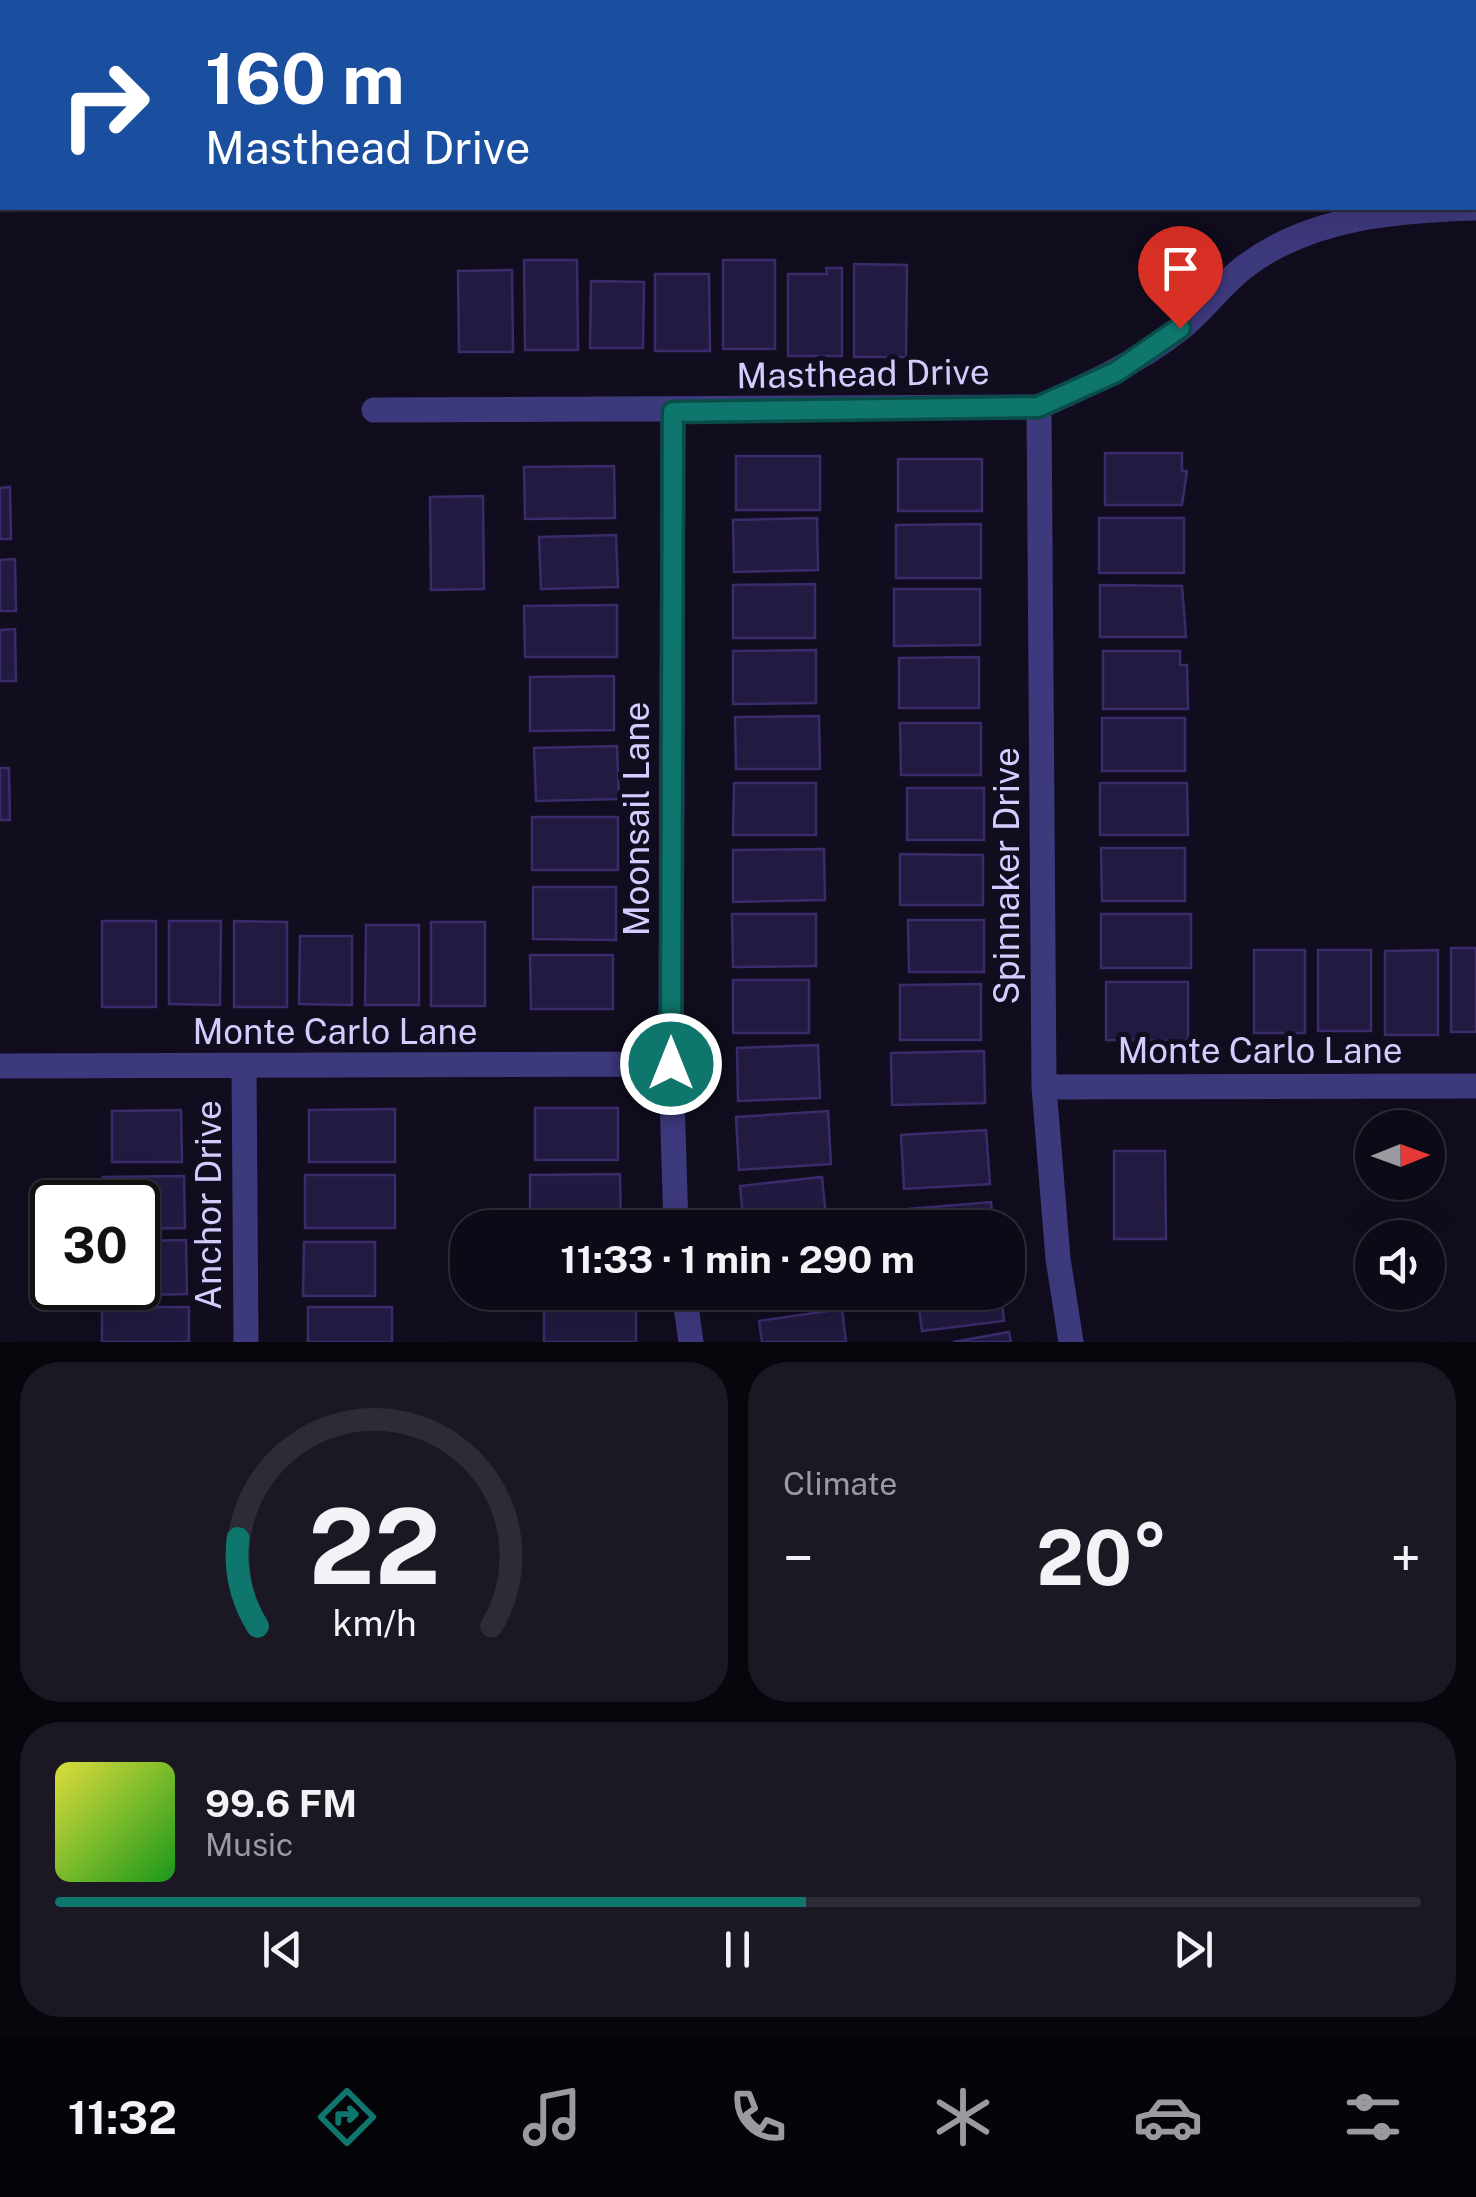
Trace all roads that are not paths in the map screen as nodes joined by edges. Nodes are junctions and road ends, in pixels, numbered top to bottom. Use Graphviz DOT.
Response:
graph roads {
  1 [pos="1457,210"];
  2 [pos="1038,407"];
  3 [pos="374,410"];
  4 [pos="673,412"];
  5 [pos="671,1064"];
  6 [pos="0,1066"];
  7 [pos="244,1068"];
  8 [pos="1476,1086"];
  9 [pos="1044,1087"];
  10 [pos="675,1210"];
  11 [pos="687,1310"];
  12 [pos="246,1342"];
  13 [pos="691,1342"];
  14 [pos="1071,1342"];
  1 -- 2 [label="street, Masthead Drive"];
  2 -- 4 [label="street, Masthead Drive"];
  2 -- 9 [label="street, Spinnaker Drive"];
  3 -- 4 [label="street, Masthead Drive"];
  4 -- 5 [label="street, Moonsail Lane"];
  5 -- 7 [label="street, Monte Carlo Lane"];
  5 -- 10 [label="street, Moonsail Lane"];
  6 -- 7 [label="street, Monte Carlo Lane"];
  7 -- 12 [label="street, Anchor Drive"];
  8 -- 9 [label="street, Monte Carlo Lane"];
  9 -- 14 [label="street, Spinnaker Drive"];
  11 -- 13 [label="street"];
}
